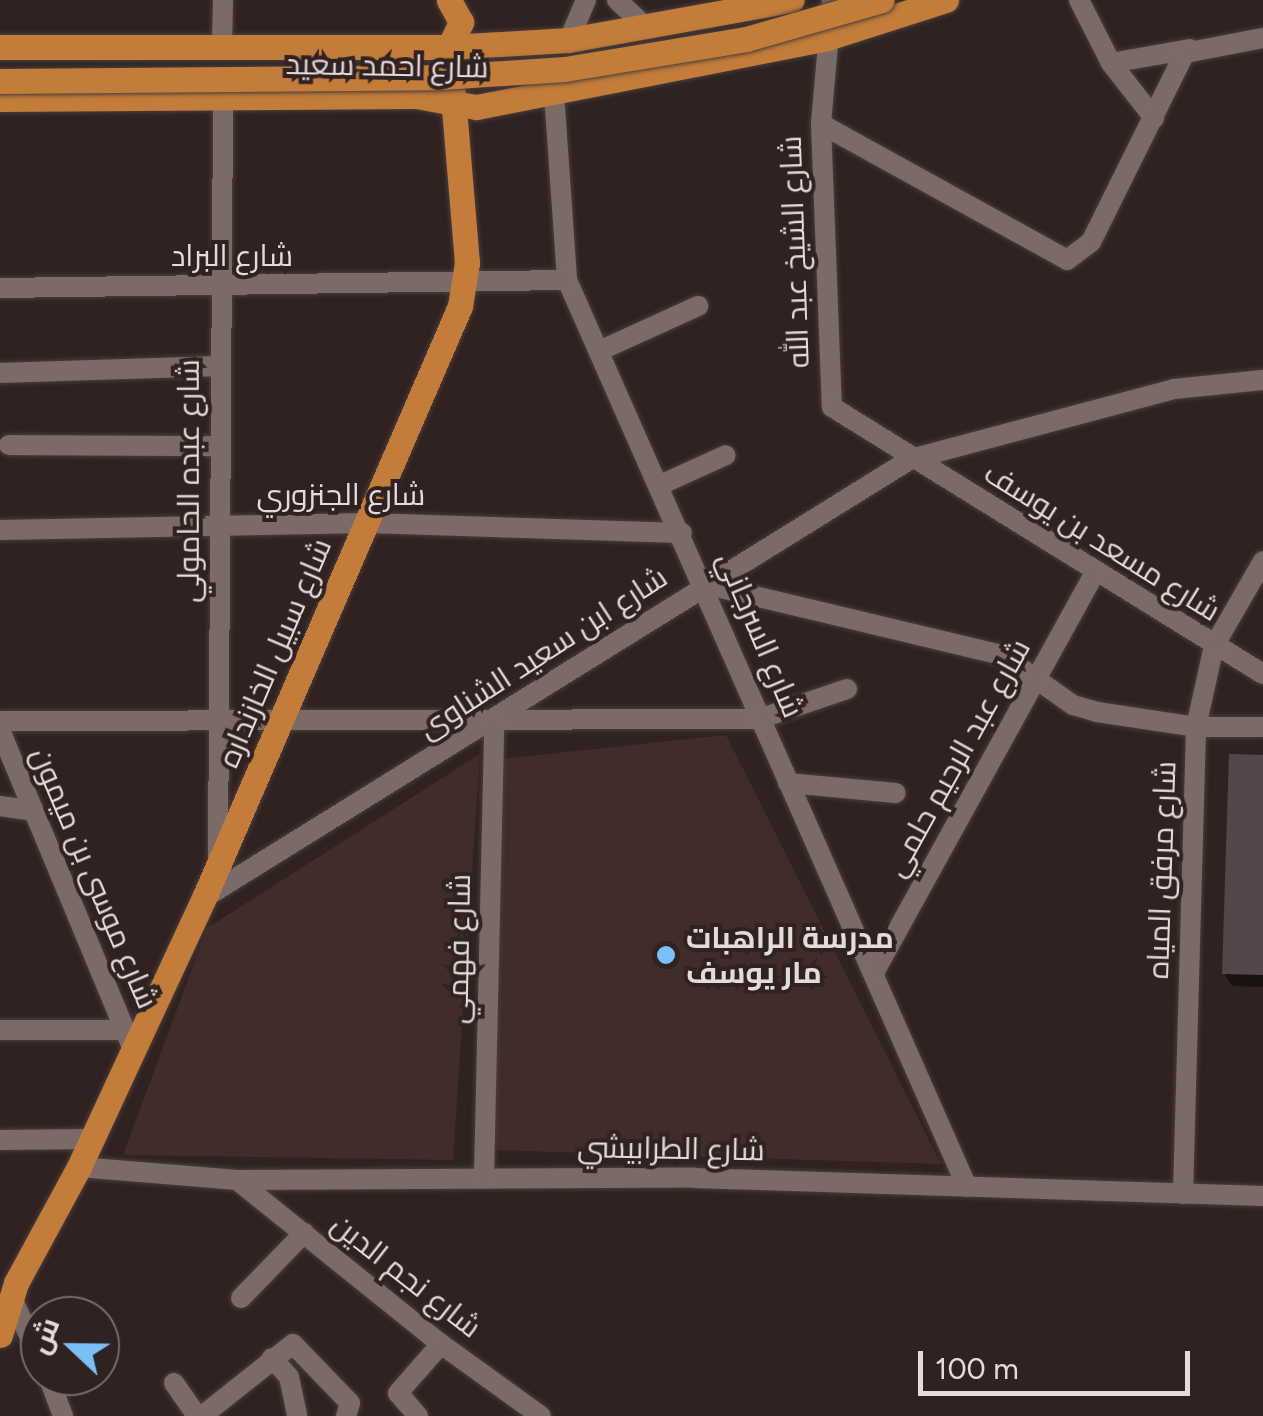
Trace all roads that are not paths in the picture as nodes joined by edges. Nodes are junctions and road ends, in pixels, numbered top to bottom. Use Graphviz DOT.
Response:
graph roads {
  1 [pos="223,0"];
  2 [pos="449,0"];
  3 [pos="586,0"];
  4 [pos="617,0"];
  5 [pos="790,0"];
  6 [pos="832,0"];
  7 [pos="858,0"];
  8 [pos="882,0"];
  9 [pos="946,0"];
  10 [pos="1079,0"];
  11 [pos="648,29"];
  12 [pos="827,38"];
  13 [pos="1263,38"];
  14 [pos="569,40"];
  15 [pos="222,45"];
  16 [pos="0,47"];
  17 [pos="449,47"];
  18 [pos="1190,49"];
  19 [pos="1111,63"];
  20 [pos="0,70"];
  21 [pos="0,81"];
  22 [pos="554,93"];
  23 [pos="222,96"];
  24 [pos="0,100"];
  25 [pos="456,104"];
  26 [pos="1154,118"];
  27 [pos="821,124"];
  28 [pos="567,280"];
  29 [pos="464,284"];
  30 [pos="219,286"];
  31 [pos="0,288"];
  32 [pos="698,306"];
  33 [pos="599,351"];
  34 [pos="219,366"];
  35 [pos="0,373"];
  36 [pos="1263,380"];
  37 [pos="9,446"];
  38 [pos="219,446"];
  39 [pos="726,455"];
  40 [pos="910,459"];
  41 [pos="660,485"];
  42 [pos="367,522"];
  43 [pos="219,526"];
  44 [pos="0,530"];
  45 [pos="682,533"];
  46 [pos="1263,562"];
  47 [pos="1094,575"];
  48 [pos="704,584"];
  49 [pos="1214,646"];
  50 [pos="1263,674"];
  51 [pos="1038,677"];
  52 [pos="847,688"];
  53 [pos="282,718"];
  54 [pos="759,719"];
  55 [pos="218,720"];
  56 [pos="0,721"];
  57 [pos="494,723"];
  58 [pos="1263,726"];
  59 [pos="1196,727"];
  60 [pos="0,730"];
  61 [pos="788,783"];
  62 [pos="896,793"];
  63 [pos="0,806"];
  64 [pos="34,811"];
  65 [pos="218,866"];
  66 [pos="204,898"];
  67 [pos="874,971"];
  68 [pos="0,1030"];
  69 [pos="129,1039"];
  70 [pos="92,1139"];
  71 [pos="0,1140"];
  72 [pos="79,1167"];
  73 [pos="484,1176"];
  74 [pos="237,1180"];
  75 [pos="967,1187"];
  76 [pos="1183,1194"];
  77 [pos="1263,1196"];
  78 [pos="304,1233"];
  79 [pos="9,1289"];
  80 [pos="241,1298"];
  81 [pos="20,1314"];
  82 [pos="0,1335"];
  83 [pos="441,1344"];
  84 [pos="272,1358"];
  85 [pos="174,1384"];
  86 [pos="199,1416"];
  87 [pos="296,1416"];
  88 [pos="346,1416"];
  89 [pos="418,1416"];
  90 [pos="541,1416"];
  1 -- 15 [label="street"];
  2 -- 17 [label="main road"];
  3 -- 14 [label="street"];
  4 -- 11 [label="street"];
  5 -- 11 [label="main road, شارع احمد سعيد"];
  6 -- 12 [label="street, شارع الشيخ عبد الله"];
  7 -- 20 [label="main road, bridge"];
  8 -- 21 [label="main road, bridge"];
  9 -- 12 [label="main road, شارع احمد سعيد"];
  10 -- 19 [label="street"];
  11 -- 14 [label="main road, شارع احمد سعيد"];
  12 -- 22 [label="main road, شارع احمد سعيد"];
  12 -- 27 [label="street, شارع الشيخ عبد الله"];
  13 -- 18 [label="street"];
  14 -- 17 [label="main road, شارع احمد سعيد"];
  15 -- 16 [label="main road, شارع احمد سعيد"];
  15 -- 17 [label="main road, شارع احمد سعيد"];
  17 -- 25 [label="main road, شارع سبيل الخازنداره"];
  18 -- 19 [label="street"];
  18 -- 26 [label="street"];
  19 -- 26 [label="street"];
  22 -- 25 [label="main road, شارع احمد سعيد"];
  22 -- 28 [label="street, شارع السرجاني"];
  23 -- 24 [label="main road, شارع احمد سعيد"];
  23 -- 25 [label="main road, شارع احمد سعيد"];
  23 -- 30 [label="street, شارع عبده الحامولي"];
  25 -- 29 [label="main road, شارع سبيل الخازنداره"];
  26 -- 27 [label="street"];
  27 -- 40 [label="street, شارع الشيخ عبد الله"];
  28 -- 29 [label="street, شارع البراد"];
  28 -- 33 [label="street, شارع السرجاني"];
  29 -- 30 [label="street, شارع البراد"];
  29 -- 42 [label="main road, شارع سبيل الخازنداره"];
  30 -- 31 [label="street, شارع البراد"];
  30 -- 34 [label="street, شارع عبده الحامولي"];
  32 -- 33 [label="street"];
  33 -- 41 [label="street, شارع السرجاني"];
  34 -- 35 [label="street"];
  34 -- 38 [label="street, شارع عبده الحامولي"];
  36 -- 40 [label="street, شارع ابن سعيد الشناوى"];
  37 -- 38 [label="street"];
  38 -- 43 [label="street, شارع عبده الحامولي"];
  39 -- 41 [label="street"];
  40 -- 47 [label="street, شارع مسعد بن يوسف"];
  40 -- 48 [label="street, شارع ابن سعيد الشناوى"];
  41 -- 45 [label="street, شارع السرجاني"];
  42 -- 43 [label="street, شارع الجنزوري"];
  42 -- 45 [label="street, شارع الجنزوري"];
  42 -- 53 [label="main road, شارع سبيل الخازنداره"];
  43 -- 44 [label="street, شارع الجنزوري"];
  43 -- 55 [label="street, شارع عبده الحامولي"];
  45 -- 48 [label="street, شارع السرجاني"];
  46 -- 49 [label="street, شارع مرفق المياه"];
  47 -- 49 [label="street, شارع مسعد بن يوسف"];
  47 -- 51 [label="street, شارع عبد الرحيم حلمي"];
  48 -- 51 [label="street"];
  48 -- 54 [label="street, شارع السرجاني"];
  48 -- 57 [label="street, شارع ابن سعيد الشناوى"];
  49 -- 50 [label="street, شارع مسعد بن يوسف"];
  49 -- 59 [label="street, شارع مرفق المياه"];
  51 -- 59 [label="street"];
  51 -- 67 [label="street, شارع عبد الرحيم حلمي"];
  52 -- 54 [label="street"];
  53 -- 55 [label="street"];
  53 -- 57 [label="street"];
  53 -- 65 [label="main road, شارع سبيل الخازنداره"];
  54 -- 57 [label="street"];
  54 -- 61 [label="street, شارع السرجاني"];
  55 -- 56 [label="street"];
  55 -- 65 [label="street, شارع عبده الحامولي"];
  57 -- 66 [label="street, شارع ابن سعيد الشناوى"];
  57 -- 73 [label="street, شارع فهمي"];
  58 -- 59 [label="street"];
  59 -- 76 [label="street, شارع مرفق المياه"];
  60 -- 64 [label="street, شارع موسى بن ميمون"];
  61 -- 62 [label="street"];
  61 -- 67 [label="street, شارع السرجاني"];
  63 -- 64 [label="street"];
  64 -- 69 [label="street, شارع موسى بن ميمون"];
  65 -- 66 [label="main road, شارع سبيل الخازنداره"];
  66 -- 69 [label="main road, شارع سبيل الخازنداره"];
  67 -- 75 [label="street, شارع السرجاني"];
  68 -- 69 [label="street"];
  69 -- 70 [label="main road, شارع سبيل الخازنداره"];
  70 -- 71 [label="street"];
  70 -- 72 [label="main road, شارع سبيل الخازنداره"];
  72 -- 74 [label="street, شارع الطرابيشي"];
  72 -- 79 [label="main road, شارع سبيل الخازنداره"];
  73 -- 74 [label="street, شارع الطرابيشي"];
  73 -- 75 [label="street, شارع الطرابيشي"];
  74 -- 78 [label="street, شارع نجم الدين"];
  75 -- 76 [label="street, شارع الطرابيشي"];
  76 -- 77 [label="street, شارع الطرابيشي"];
  78 -- 80 [label="street"];
  78 -- 83 [label="street, شارع نجم الدين"];
  79 -- 81 [label="street"];
  79 -- 82 [label="main road, شارع سبيل الخازنداره"];
  83 -- 89 [label="street"];
  83 -- 90 [label="street, شارع نجم الدين"];
  84 -- 86 [label="street"];
  84 -- 87 [label="street"];
  84 -- 88 [label="street"];
  85 -- 86 [label="street"];
}
